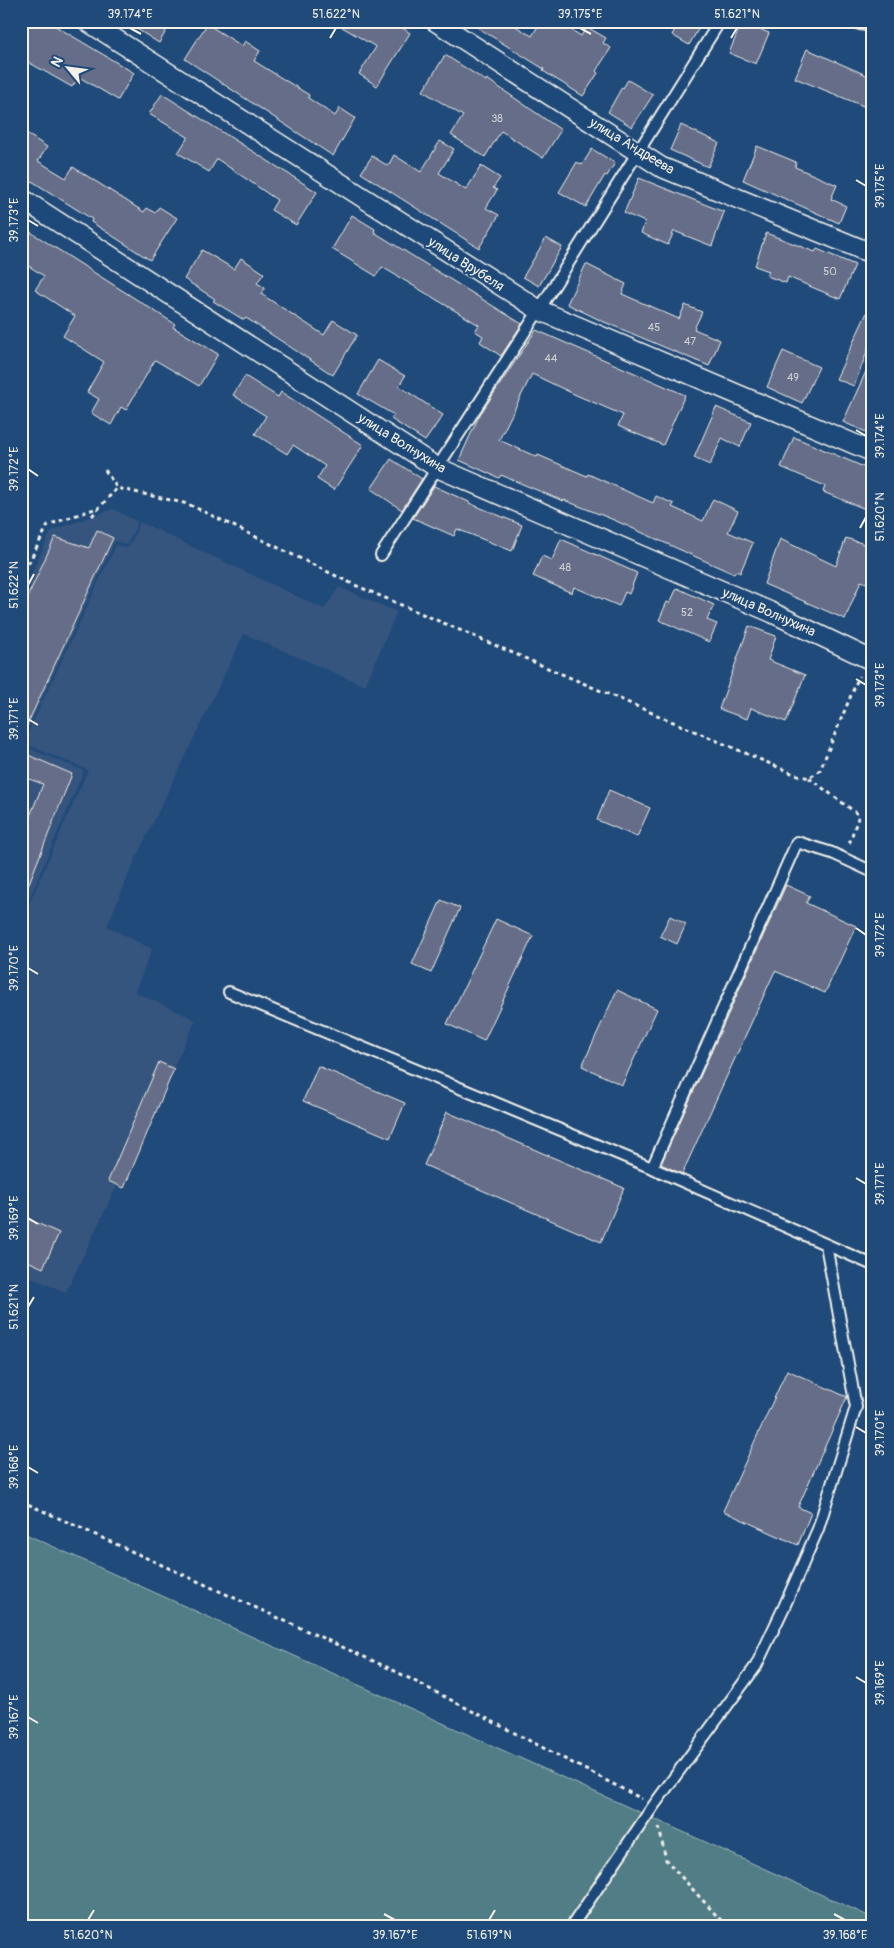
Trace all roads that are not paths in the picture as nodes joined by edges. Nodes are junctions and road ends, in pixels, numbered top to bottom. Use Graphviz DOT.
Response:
graph roads {
  1 [pos="87,21"];
  2 [pos="435,21"];
  3 [pos="720,21"];
  4 [pos="853,21"];
  5 [pos="873,26"];
  6 [pos="639,153"];
  7 [pos="21,198"];
  8 [pos="873,254"];
  9 [pos="539,310"];
  10 [pos="873,452"];
  11 [pos="436,467"];
  12 [pos="380,555"];
  13 [pos="867,658"];
  14 [pos="873,872"];
  15 [pos="229,992"];
  16 [pos="652,1168"];
  17 [pos="826,1245"];
  18 [pos="873,1266"];
  19 [pos="571,1927"];
  1 -- 9 [label="street, улица Врубеля"];
  2 -- 6 [label="street, улица Андреева"];
  3 -- 6 [label="lane"];
  4 -- 5 [label="lane"];
  6 -- 8 [label="street, улица Андреева"];
  6 -- 9 [label="lane"];
  7 -- 11 [label="street, улица Волнухина"];
  9 -- 10 [label="street, улица Врубеля"];
  9 -- 11 [label="lane"];
  11 -- 12 [label="lane"];
  11 -- 13 [label="street, улица Волнухина"];
  14 -- 16 [label="lane"];
  15 -- 16 [label="lane"];
  16 -- 17 [label="lane"];
  17 -- 18 [label="lane"];
  17 -- 19 [label="lane"];
}
